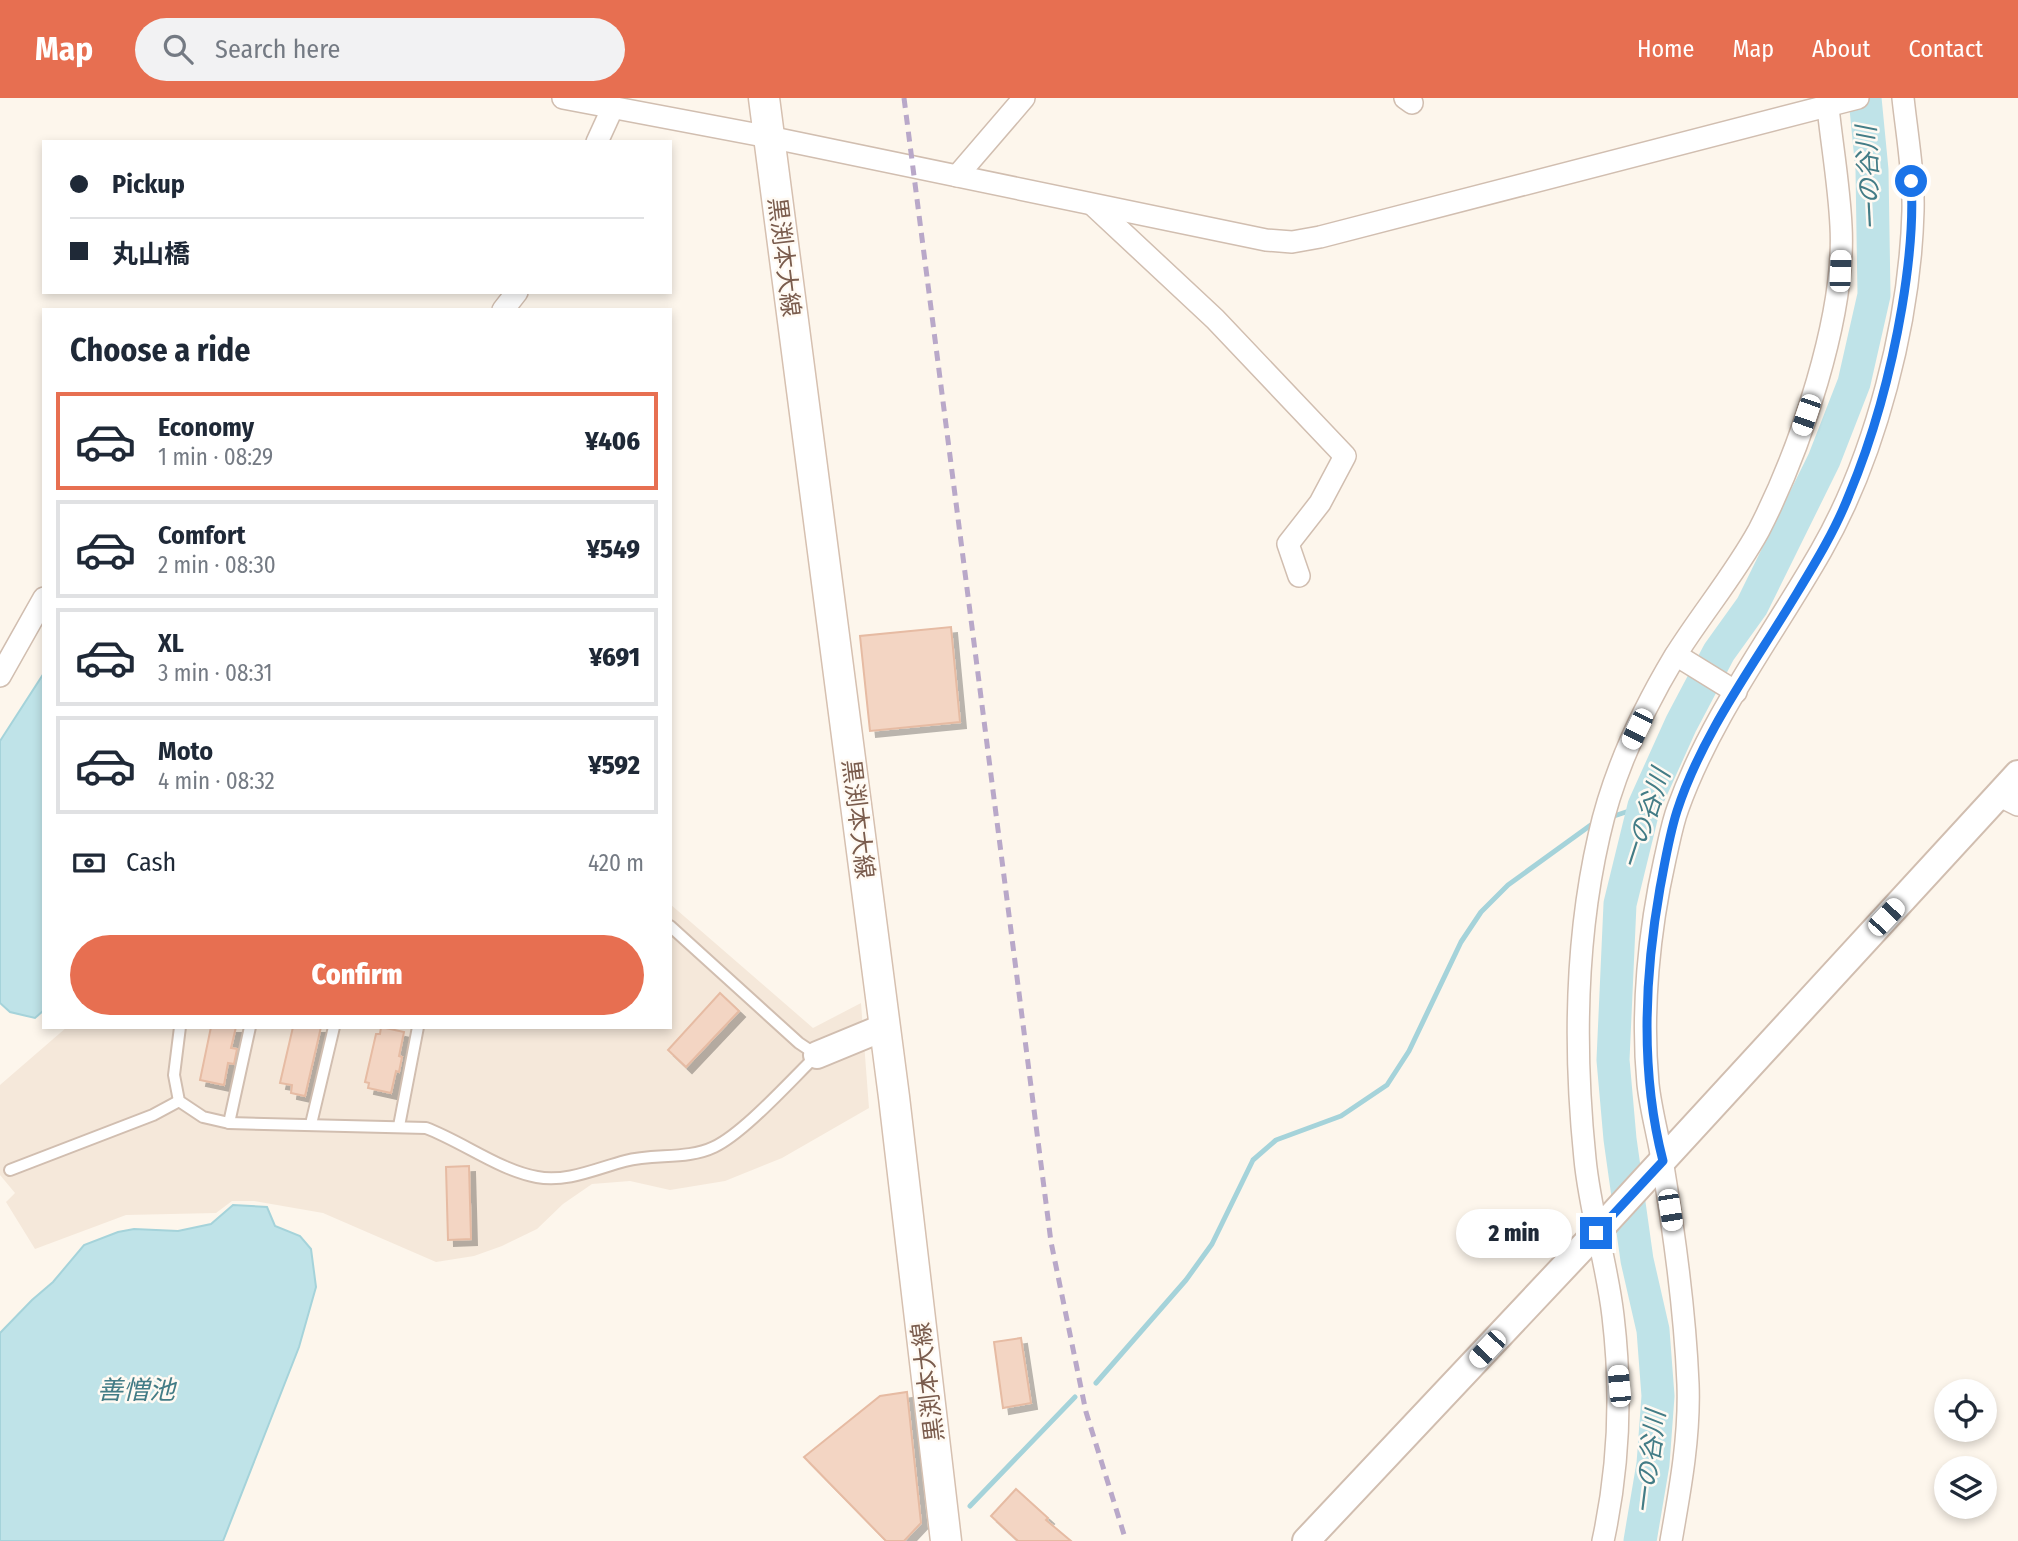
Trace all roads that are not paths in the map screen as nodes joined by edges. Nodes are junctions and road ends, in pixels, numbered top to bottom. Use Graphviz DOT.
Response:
graph roads {
  1 [pos="562,98"];
  2 [pos="764,98"];
  3 [pos="1024,98"];
  4 [pos="1858,98"];
  5 [pos="1903,98"];
  6 [pos="1828,102"];
  7 [pos="613,107"];
  8 [pos="769,137"];
  9 [pos="598,140"];
  10 [pos="957,176"];
  11 [pos="1094,206"];
  12 [pos="515,294"];
  13 [pos="505,308"];
  14 [pos="1299,576"];
  15 [pos="42,602"];
  16 [pos="1676,655"];
  17 [pos="0,676"];
  18 [pos="1736,692"];
  19 [pos="2018,774"];
  20 [pos="2008,800"];
  21 [pos="672,928"];
  22 [pos="885,1027"];
  23 [pos="180,1029"];
  24 [pos="250,1029"];
  25 [pos="334,1029"];
  26 [pos="418,1029"];
  27 [pos="817,1055"];
  28 [pos="179,1101"];
  29 [pos="229,1122"];
  30 [pos="311,1124"];
  31 [pos="399,1126"];
  32 [pos="1663,1161"];
  33 [pos="10,1170"];
  34 [pos="1596,1233"];
  35 [pos="946,1541"];
  36 [pos="1306,1541"];
  37 [pos="1603,1541"];
  38 [pos="1671,1541"];
  1 -- 7 [label="street"];
  2 -- 8 [label="main road, 黒渕本大線"];
  3 -- 10 [label="street"];
  4 -- 6 [label="street"];
  5 -- 18 [label="street"];
  6 -- 11 [label="street"];
  6 -- 16 [label="street"];
  7 -- 8 [label="street"];
  7 -- 9 [label="street"];
  8 -- 10 [label="street"];
  8 -- 22 [label="main road, 黒渕本大線"];
  10 -- 11 [label="street"];
  11 -- 14 [label="street"];
  12 -- 13 [label="street"];
  15 -- 17 [label="street"];
  16 -- 18 [label="street"];
  16 -- 34 [label="street"];
  18 -- 32 [label="street"];
  19 -- 20 [label="street"];
  20 -- 32 [label="street"];
  21 -- 27 [label="lane"];
  22 -- 27 [label="street"];
  22 -- 35 [label="main road, 黒渕本大線"];
  23 -- 28 [label="lane"];
  24 -- 29 [label="lane"];
  25 -- 30 [label="lane"];
  26 -- 31 [label="lane"];
  27 -- 31 [label="lane"];
  28 -- 29 [label="lane"];
  28 -- 33 [label="lane"];
  29 -- 30 [label="lane"];
  30 -- 31 [label="lane"];
  32 -- 34 [label="street"];
  32 -- 38 [label="street"];
  34 -- 36 [label="street"];
  34 -- 37 [label="street"];
}
